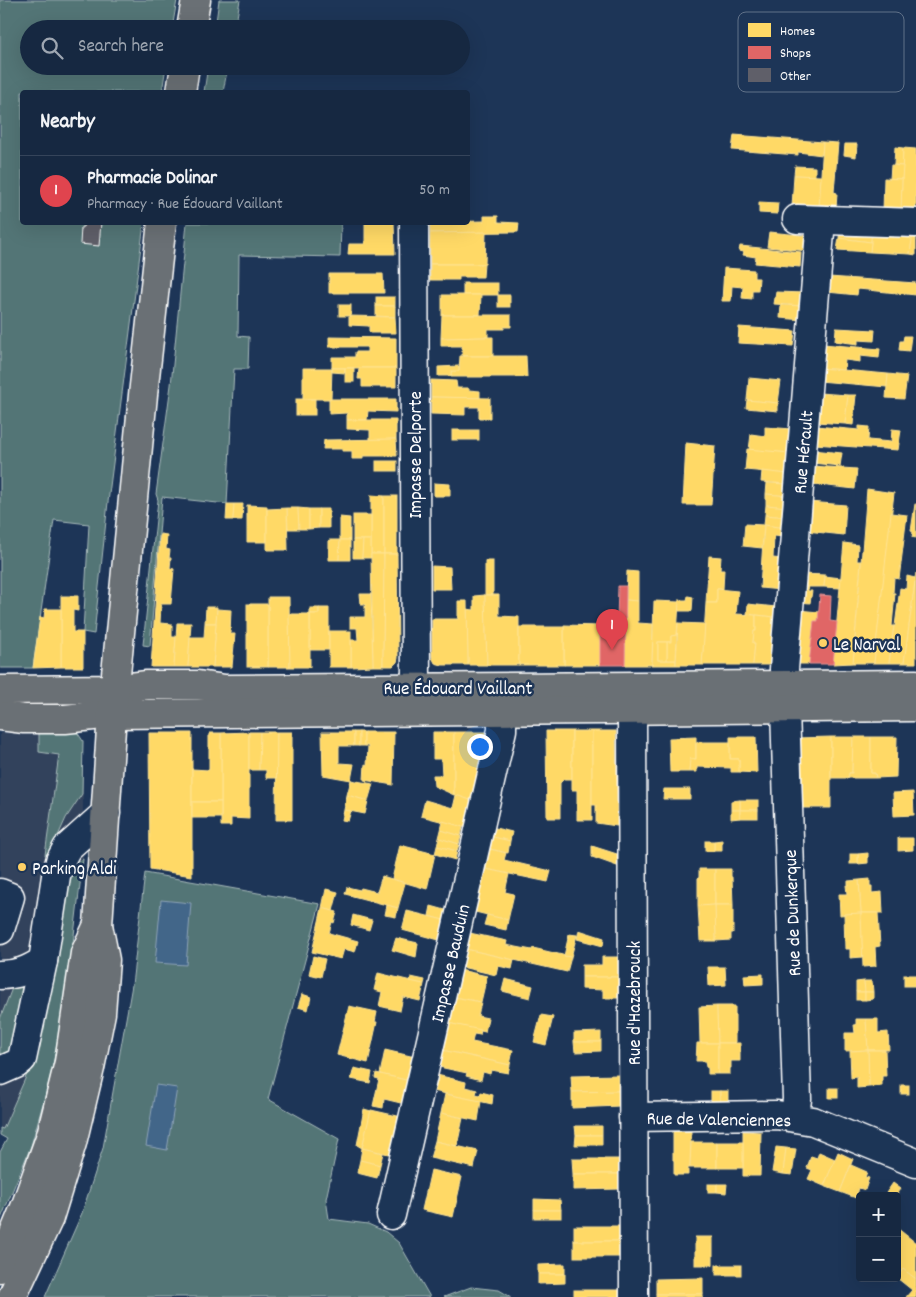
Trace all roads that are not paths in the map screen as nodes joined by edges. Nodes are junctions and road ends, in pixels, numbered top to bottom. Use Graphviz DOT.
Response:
graph roads {
  1 [pos="196,0"];
  2 [pos="193,20"];
  3 [pos="184,75"];
  4 [pos="181,90"];
  5 [pos="916,223"];
  6 [pos="162,225"];
  7 [pos="414,225"];
  8 [pos="916,684"];
  9 [pos="573,686"];
  10 [pos="416,687"];
  11 [pos="0,690"];
  12 [pos="916,694"];
  13 [pos="785,696"];
  14 [pos="113,701"];
  15 [pos="0,702"];
  16 [pos="916,706"];
  17 [pos="632,710"];
  18 [pos="502,711"];
  19 [pos="0,716"];
  20 [pos="106,813"];
  21 [pos="0,893"];
  22 [pos="98,925"];
  23 [pos="0,930"];
  24 [pos="43,961"];
  25 [pos="0,975"];
  26 [pos="11,1065"];
  27 [pos="633,1117"];
  28 [pos="795,1118"];
  29 [pos="916,1163"];
  30 [pos="391,1215"];
  31 [pos="0,1268"];
  32 [pos="12,1297"];
  33 [pos="634,1297"];
  1 -- 2 [label="main road"];
  3 -- 4 [label="main road"];
  5 -- 13 [label="street, Rue Hérault"];
  6 -- 14 [label="main road"];
  7 -- 10 [label="street, Impasse Delporte"];
  8 -- 13 [label="main road, Rue Édouard Vaillant"];
  9 -- 10 [label="main road, Rue Édouard Vaillant"];
  9 -- 13 [label="main road, Rue Édouard Vaillant"];
  9 -- 14 [label="street"];
  10 -- 14 [label="main road, Rue Édouard Vaillant"];
  11 -- 14 [label="main road, Rue Édouard Vaillant"];
  12 -- 17 [label="street"];
  13 -- 16 [label="main road, Rue Édouard Vaillant"];
  13 -- 17 [label="main road, Rue Édouard Vaillant"];
  13 -- 28 [label="street, Rue de Dunkerque"];
  14 -- 15 [label="street"];
  14 -- 18 [label="main road, Rue Édouard Vaillant"];
  14 -- 19 [label="main road, Rue Édouard Vaillant"];
  14 -- 20 [label="main road"];
  17 -- 18 [label="main road, Rue Édouard Vaillant"];
  17 -- 27 [label="street, Rue d'Hazebrouck"];
  18 -- 30 [label="street, Impasse Bauduin"];
  20 -- 22 [label="main road"];
  20 -- 24 [label="street"];
  21 -- 23 [label="street"];
  22 -- 31 [label="main road"];
  22 -- 32 [label="main road"];
  24 -- 25 [label="street"];
  24 -- 26 [label="street"];
  27 -- 28 [label="street, Rue de Valenciennes"];
  27 -- 33 [label="street, Rue d'Hazebrouck"];
  28 -- 29 [label="street, Rue de Valenciennes"];
}
